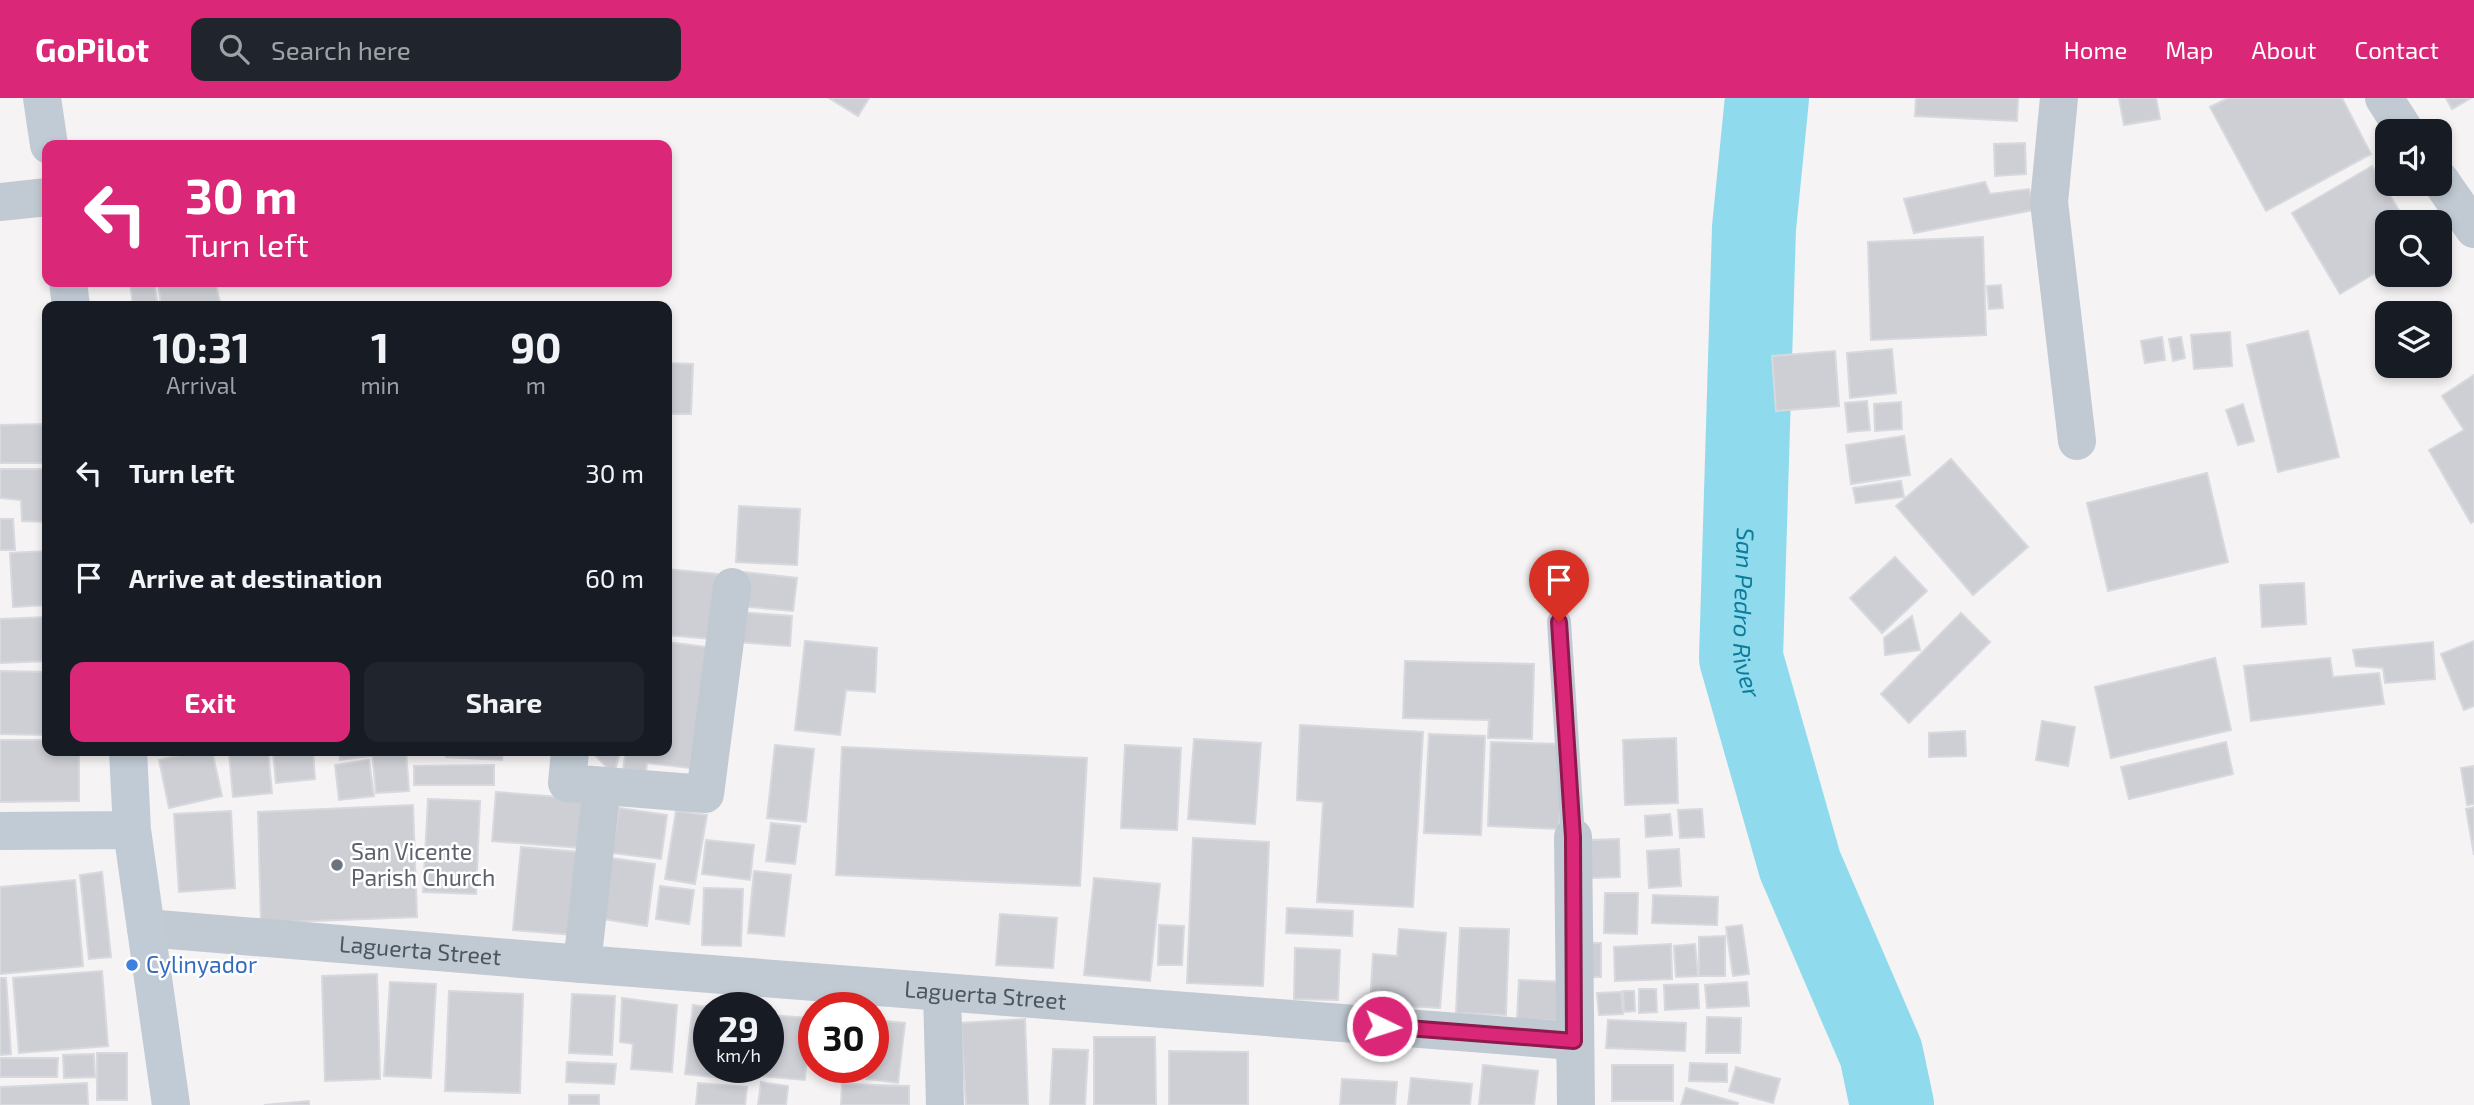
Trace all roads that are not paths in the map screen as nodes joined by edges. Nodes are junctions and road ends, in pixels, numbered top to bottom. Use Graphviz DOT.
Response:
graph roads {
  1 [pos="42,98"];
  2 [pos="2059,98"];
  3 [pos="2384,98"];
  4 [pos="2397,119"];
  5 [pos="48,140"];
  6 [pos="2451,196"];
  7 [pos="42,198"];
  8 [pos="0,202"];
  9 [pos="2474,229"];
  10 [pos="2077,441"];
  11 [pos="732,587"];
  12 [pos="1559,622"];
  13 [pos="128,756"];
  14 [pos="569,756"];
  15 [pos="602,786"];
  16 [pos="132,830"];
  17 [pos="0,831"];
  18 [pos="1573,837"];
  19 [pos="146,928"];
  20 [pos="582,964"];
  21 [pos="942,992"];
  22 [pos="1574,1041"];
  23 [pos="171,1105"];
  24 [pos="945,1105"];
  25 [pos="1576,1105"];
  1 -- 5 [label="main road"];
  2 -- 10 [label="street"];
  3 -- 4 [label="street"];
  6 -- 9 [label="street"];
  7 -- 8 [label="street"];
  11 -- 15 [label="street"];
  12 -- 18 [label="lane"];
  13 -- 16 [label="main road"];
  14 -- 15 [label="street"];
  15 -- 20 [label="street"];
  16 -- 17 [label="main road"];
  16 -- 19 [label="main road"];
  18 -- 22 [label="street"];
  19 -- 20 [label="street, Laguerta Street"];
  19 -- 23 [label="main road"];
  20 -- 21 [label="street, Laguerta Street"];
  21 -- 22 [label="street, Laguerta Street"];
  21 -- 24 [label="street"];
  22 -- 25 [label="street"];
}
